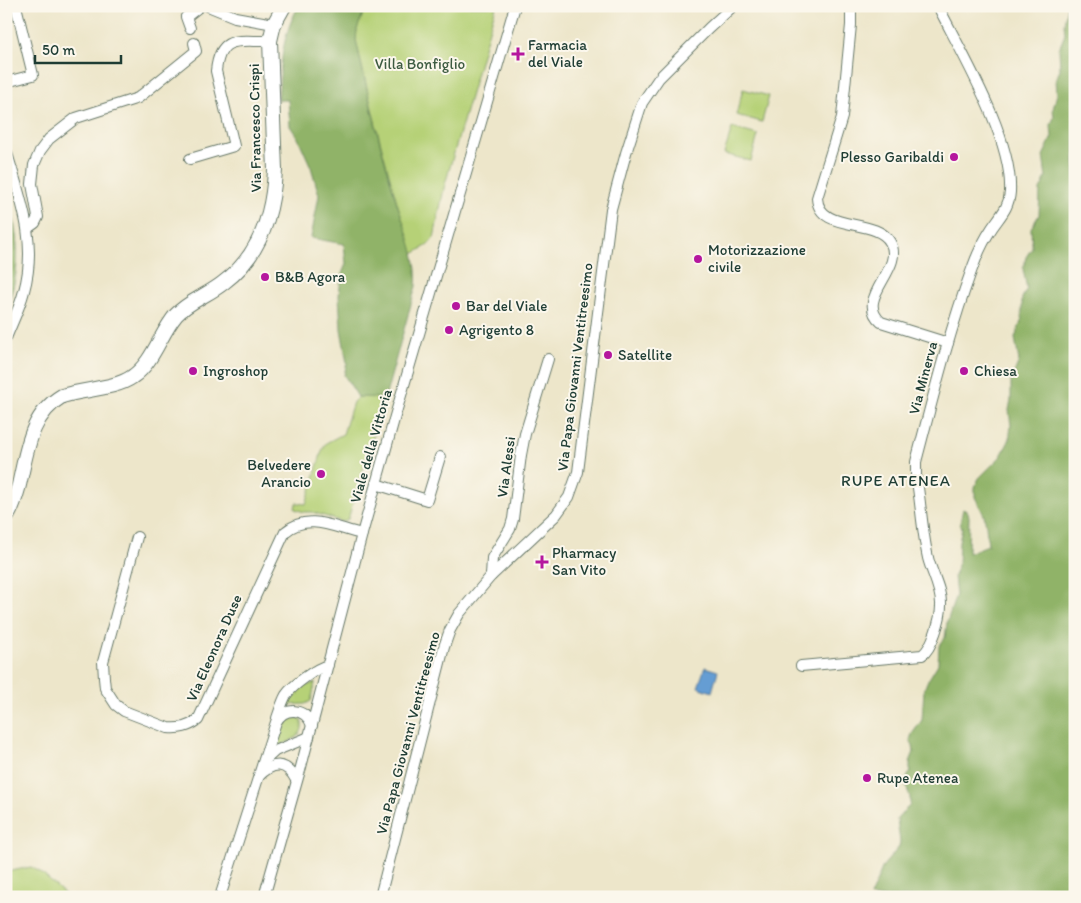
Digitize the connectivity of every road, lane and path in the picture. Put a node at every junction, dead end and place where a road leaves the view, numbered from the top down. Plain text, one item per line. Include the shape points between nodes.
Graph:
1 (16, 6) edge
2 (200, 6) edge
3 (208, 6) edge
4 (515, 6) edge
5 (733, 6) edge
6 (851, 6) edge
7 (938, 6) edge
8 (284, 7) edge
9 (274, 24) junction
10 (190, 28) dead end
11 (270, 41) junction
12 (194, 44) dead end
13 (6, 82) edge
14 (6, 150) edge
15 (190, 159) dead end
16 (28, 228) junction
17 (6, 338) edge
18 (948, 343) junction
19 (548, 359) dead end
20 (440, 457) dead end
21 (376, 484) junction
22 (6, 518) edge
23 (362, 534) junction
24 (137, 537) dead end
25 (491, 576) junction
26 (328, 665) junction
27 (801, 666) dead end
28 (276, 722) junction
29 (312, 725) junction
30 (309, 737) junction
31 (263, 763) junction
32 (258, 777) junction
33 (296, 780) junction
34 (220, 897) edge
35 (264, 897) edge
36 (380, 897) edge

1 - 13 street via 33,75
2 - 10 street via 186,17
3 - 9 street via 235,17
4 - 21 street, Viale della Vittoria
5 - 25 street, Via Papa Giovanni Ventitreesimo via 659,78 642,104 611,209 574,485 560,511
6 - 18 street via 842,117 817,198 818,207 828,217 879,232 891,243 893,260 873,304 878,319
7 - 18 street, Via Minerva via 991,112 1010,179 1008,204 987,236 972,268
8 - 9 main road, Via Francesco Crispi
9 - 11 main road, Via Francesco Crispi
11 - 15 street via 232,42 222,49 216,71 234,146
11 - 22 main road, Via Francesco Crispi via 275,184 262,236 231,277 184,307 133,377 62,396 40,416 30,438 15,500
12 - 16 street via 196,51 138,98 76,118 44,145 32,174 38,217
14 - 16 street
16 - 17 street via 30,245 24,292
18 - 27 street, Via Minerva via 916,462 928,556 941,599 931,644 922,655
19 - 25 street, Via Alessi via 525,434 513,519 492,558
20 - 21 street via 427,500
21 - 23 street, Viale della Vittoria
23 - 24 street, Via Eleonora Duse via 313,521 296,524 284,532 198,720 176,729 124,711 105,688 103,662
23 - 26 street, Viale della Vittoria
25 - 36 street, Via Papa Giovanni Ventitreesimo via 459,614 444,647
26 - 28 street via 290,691
26 - 29 street, Viale della Vittoria
28 - 29 street via 286,712 296,710 308,717
28 - 31 street
29 - 30 street, Viale della Vittoria
30 - 31 street via 275,751
30 - 33 street, Viale della Vittoria
31 - 32 street
32 - 33 street via 279,765 292,771
32 - 34 street
33 - 35 street, Viale della Vittoria

